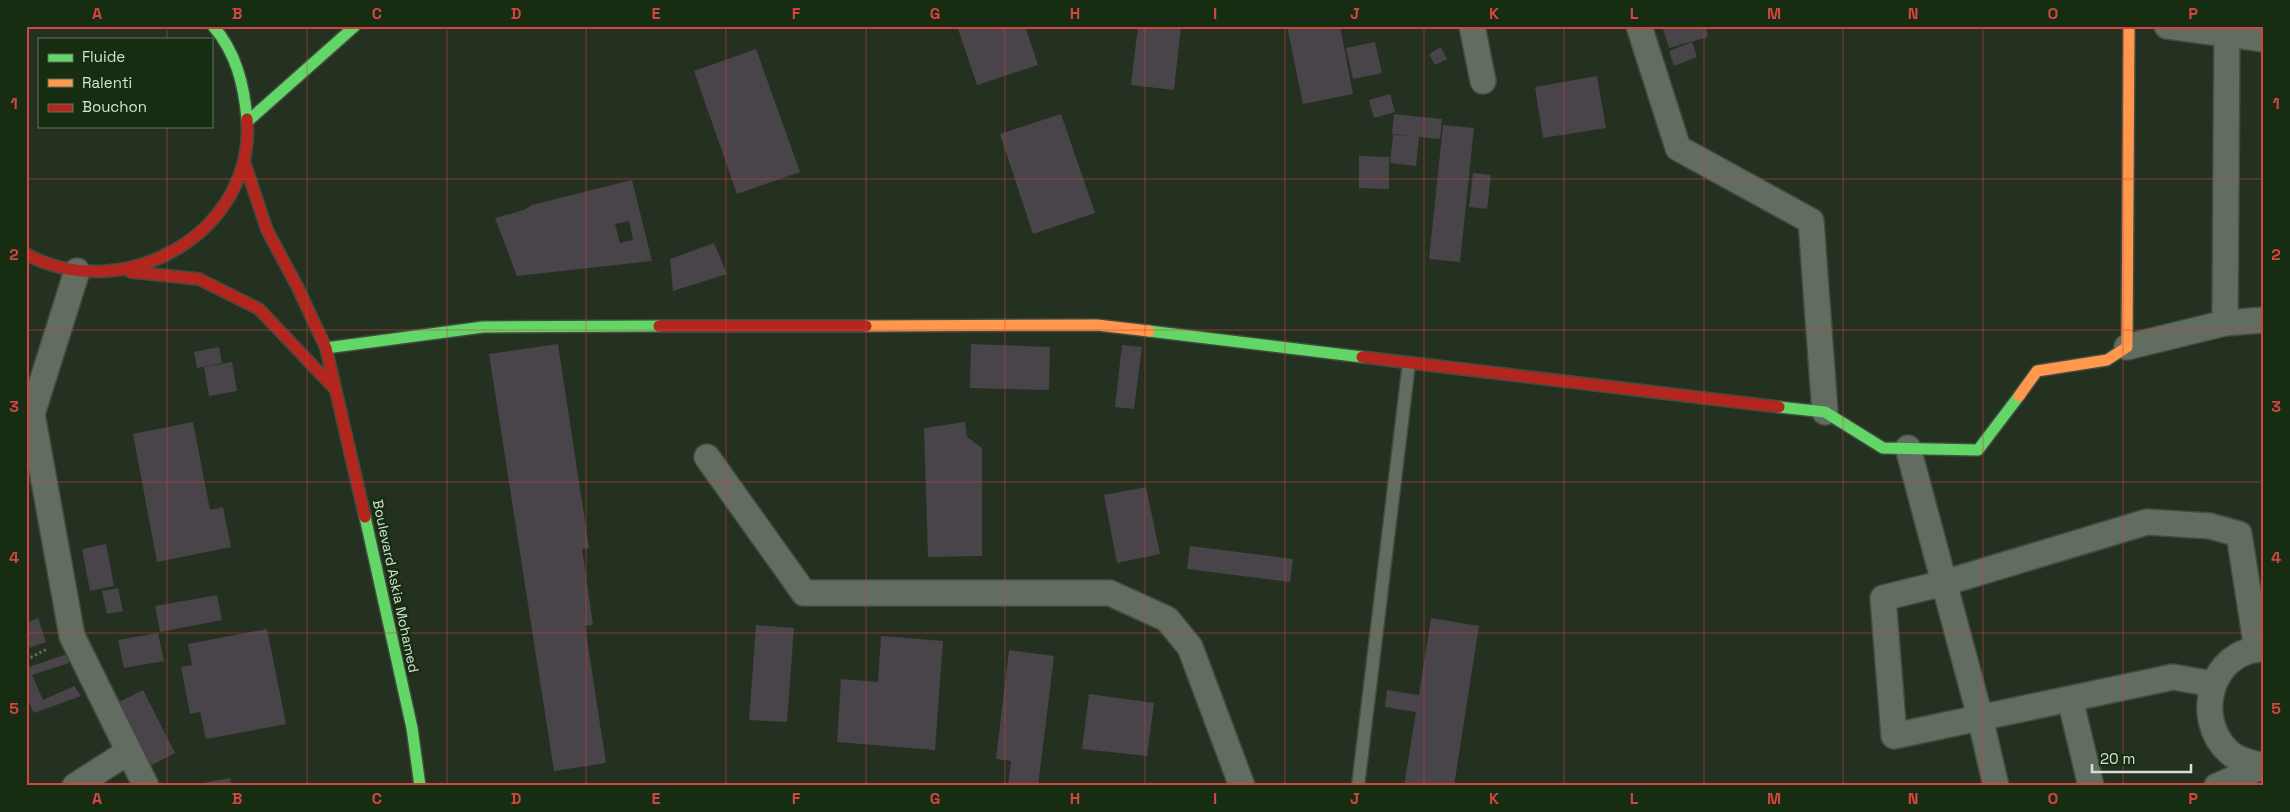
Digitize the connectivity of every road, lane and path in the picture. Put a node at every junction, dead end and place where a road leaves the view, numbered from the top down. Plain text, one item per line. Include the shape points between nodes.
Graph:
1 (213, 26) edge
2 (355, 26) edge
3 (1472, 26) edge
4 (1639, 26) edge
5 (2129, 26) edge
6 (2167, 26) edge
7 (2227, 30) edge
8 (2264, 39) edge
9 (1483, 81) dead end
10 (248, 122) junction
11 (244, 161) junction
12 (26, 254) edge
13 (77, 271) junction
14 (122, 271) junction
15 (2264, 320) edge
16 (2225, 323) junction
17 (2127, 347) junction
18 (326, 348) junction
19 (1409, 363) junction
20 (338, 393) junction
21 (1825, 412) junction
22 (29, 415) edge
23 (1908, 448) junction
24 (706, 457) dead end
25 (1944, 583) junction
26 (2261, 649) edge
27 (2213, 684) junction
28 (2070, 699) junction
29 (1980, 718) junction
30 (128, 752) junction
31 (2264, 766) edge
32 (75, 786) edge
33 (146, 786) edge
34 (420, 786) edge
35 (1242, 786) edge
36 (1358, 786) edge
37 (1996, 786) edge
38 (2091, 786) edge
39 (2217, 786) edge

1 - 10 street via 241,75
2 - 10 street
3 - 9 street
4 - 21 street via 1678,148 1811,221
5 - 17 street
6 - 7 street
7 - 8 street
7 - 16 street
10 - 11 street
11 - 14 street via 226,200 200,233 165,257
11 - 18 street, Boulevard Askia Mohamed via 267,230 298,286
12 - 13 street via 36,260
13 - 14 street
13 - 22 street
14 - 20 street via 200,280 259,309
15 - 16 street
16 - 17 street
17 - 23 street via 2107,360 2037,371 1978,450
18 - 19 street via 483,327 1097,325
18 - 20 street, Boulevard Askia Mohamed
19 - 21 street
19 - 36 lane
20 - 34 street, Boulevard Askia Mohamed via 412,728
21 - 23 street via 1882,448
22 - 30 street via 72,636
23 - 25 street
24 - 35 street via 804,593 1110,593 1167,619 1190,647
25 - 26 street via 2147,522 2210,526 2239,534
25 - 29 street
25 - 29 street via 1883,598 1894,736
26 - 27 street via 2239,656 2223,668
27 - 28 street via 2173,677
27 - 31 street via 2209,711 2217,738 2229,752 2245,762
28 - 29 street
28 - 38 street
29 - 37 street
30 - 32 street
30 - 33 street
31 - 39 street

